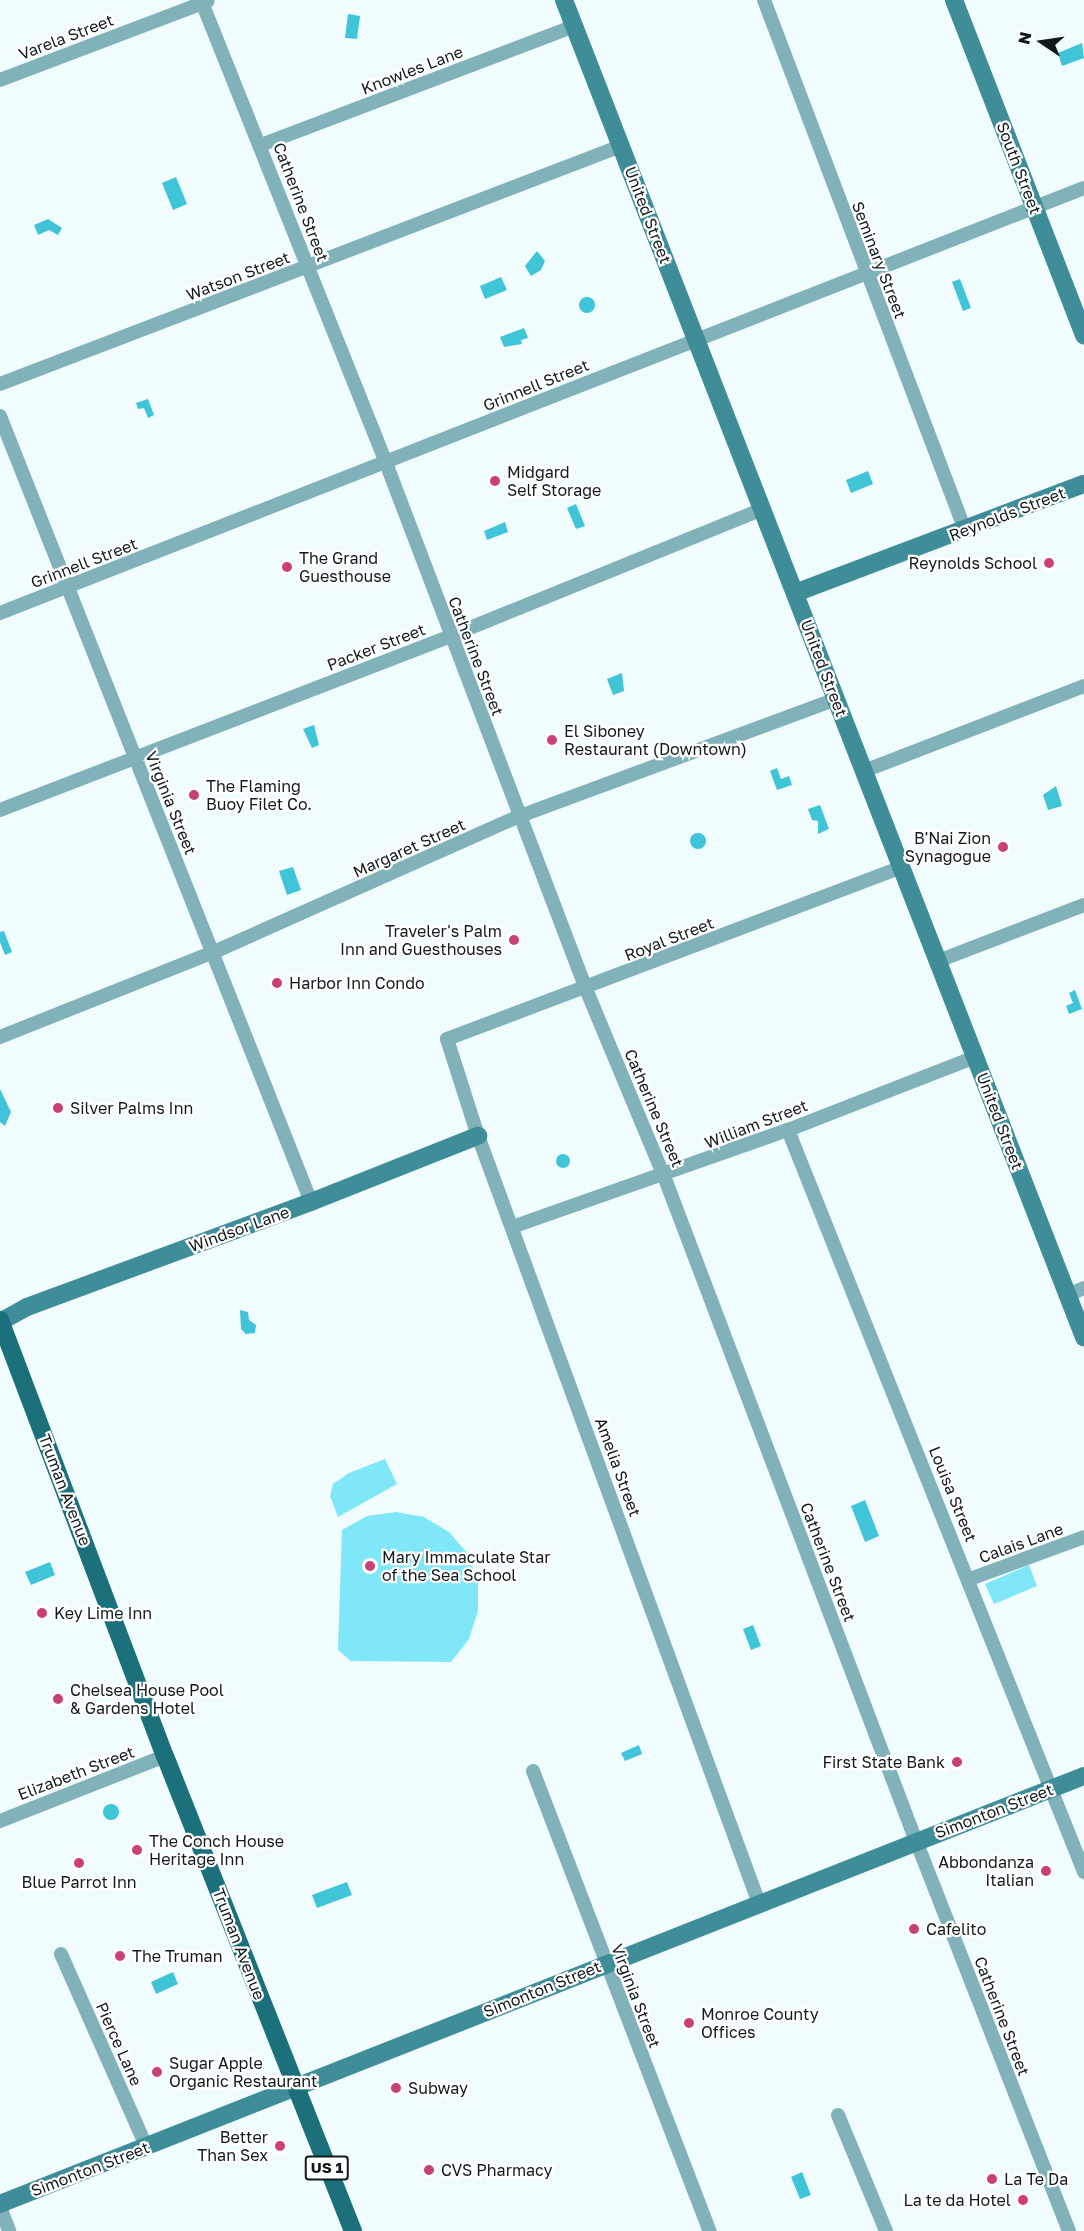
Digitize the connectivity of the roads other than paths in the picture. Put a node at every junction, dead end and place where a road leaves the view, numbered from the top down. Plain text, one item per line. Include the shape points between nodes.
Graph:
1 (564, 0) edge
2 (764, 0) edge
3 (954, 0) edge
4 (204, 1) edge
5 (575, 27) junction
6 (0, 80) edge
7 (261, 145) junction
8 (621, 146) junction
9 (1084, 188) edge
10 (1035, 207) junction
11 (309, 267) junction
12 (866, 273) junction
13 (1084, 336) edge
14 (696, 338) junction
15 (0, 384) edge
16 (0, 416) edge
17 (386, 463) junction
18 (1084, 484) edge
19 (762, 508) junction
20 (965, 531) junction
21 (67, 587) junction
22 (795, 593) junction
23 (0, 613) edge
24 (450, 636) junction
25 (1084, 686) edge
26 (836, 699) junction
27 (134, 756) junction
28 (864, 771) junction
29 (0, 810) edge
30 (520, 816) junction
31 (902, 867) junction
32 (1084, 905) edge
33 (214, 952) junction
34 (938, 961) junction
35 (586, 988) junction
36 (0, 1036) edge
37 (447, 1040) joint
38 (975, 1057) junction
39 (788, 1130) junction
40 (478, 1136) junction
41 (664, 1176) junction
42 (311, 1203) junction
43 (512, 1227) junction
44 (1076, 1292) edge
45 (0, 1321) edge
46 (1084, 1337) edge
47 (1084, 1537) edge
48 (970, 1579) junction
49 (165, 1756) junction
50 (533, 1772) dead end
51 (1084, 1776) edge
52 (1052, 1788) junction
53 (0, 1821) edge
54 (917, 1841) junction
55 (1084, 1872) edge
56 (760, 1906) junction
57 (61, 1954) dead end
58 (606, 1963) junction
59 (295, 2088) junction
60 (838, 2115) dead end
61 (147, 2148) junction
62 (0, 2206) edge
63 (9, 2231) edge
64 (352, 2231) edge
65 (710, 2231) edge
66 (886, 2231) edge
67 (1069, 2231) edge

1 - 5 street, United Street
2 - 12 street, Seminary Street
3 - 10 street, South Street
4 - 6 street, Varela Street
4 - 7 street, Catherine Street
5 - 7 street, Knowles Lane
5 - 8 street, United Street
7 - 11 street, Catherine Street
8 - 11 street, Watson Street
8 - 14 street, United Street
9 - 10 street, Grinnell Street
10 - 12 street, Grinnell Street
10 - 13 street, South Street
11 - 15 street, Watson Street
11 - 17 street, Catherine Street
12 - 14 street, Grinnell Street
12 - 20 street, Seminary Street
14 - 17 street, Grinnell Street
14 - 19 street, United Street
16 - 21 street, Virginia Street
17 - 21 street, Grinnell Street
17 - 24 street, Catherine Street
18 - 20 street, Reynolds Street
19 - 22 street, United Street
19 - 24 street, Packer Street
20 - 22 street, Reynolds Street
21 - 23 street, Grinnell Street
21 - 27 street, Virginia Street
22 - 26 street, United Street
24 - 27 street, Packer Street
24 - 30 street, Catherine Street
25 - 28 street
26 - 28 street, United Street
26 - 30 street, Margaret Street
27 - 29 street, Packer Street
27 - 33 street, Virginia Street
28 - 31 street, United Street
30 - 33 street, Margaret Street
30 - 35 street, Catherine Street
31 - 34 street, United Street
31 - 35 street, Royal Street
32 - 34 street
33 - 36 street, Margaret Street
33 - 42 street, Virginia Street
34 - 38 street, United Street
35 - 37 street, Royal Street
35 - 41 street, Catherine Street
37 - 40 street, Amelia Street
38 - 39 street, William Street
38 - 44 street, United Street
39 - 41 street, William Street
39 - 48 street, Louisa Street
40 - 42 street, Windsor Lane
40 - 43 street, Amelia Street
41 - 43 street, William Street
41 - 54 street, Catherine Street
42 - 45 street, Windsor Lane via 27,1307
43 - 56 street, Amelia Street
44 - 46 street, United Street
45 - 49 main road, Truman Avenue / US 1
47 - 48 street, Calais Lane
48 - 52 street, Louisa Street
49 - 53 street, Elizabeth Street
49 - 59 main road, Truman Avenue / US 1
50 - 58 street, Virginia Street
51 - 52 street, Simonton Street
52 - 54 street, Simonton Street
52 - 55 street, Louisa Street
54 - 56 street, Simonton Street
54 - 67 street, Catherine Street
56 - 58 street, Simonton Street
57 - 61 street, Pierce Lane
58 - 59 street, Simonton Street
58 - 65 street, Virginia Street
59 - 61 street, Simonton Street
59 - 64 main road, Truman Avenue / US 1
60 - 66 street
61 - 62 street, Simonton Street
62 - 63 street

